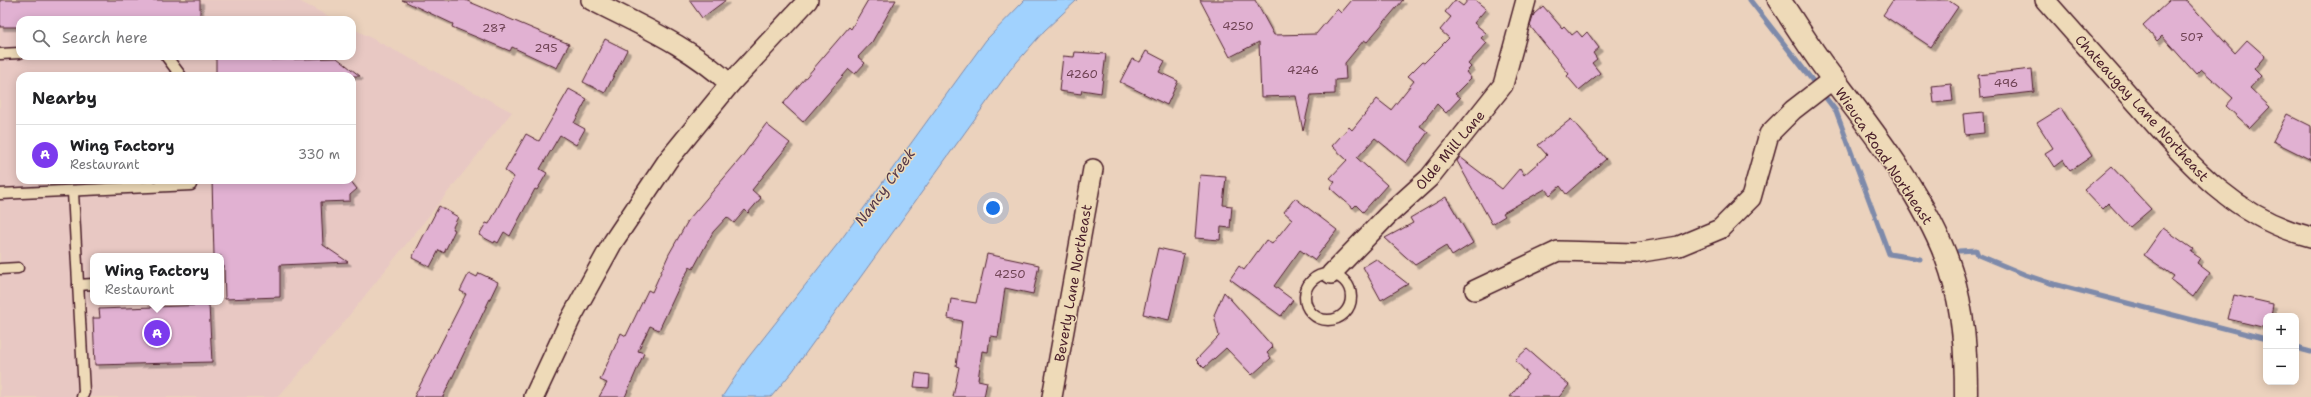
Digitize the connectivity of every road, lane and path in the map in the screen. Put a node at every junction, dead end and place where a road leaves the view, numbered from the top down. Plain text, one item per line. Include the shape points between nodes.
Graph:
1 (591, 0) edge
2 (808, 0) edge
3 (1526, 0) edge
4 (1779, 0) edge
5 (2045, 0) edge
6 (16, 53) edge
7 (0, 54) edge
8 (169, 60) edge
9 (178, 72) edge
10 (1831, 81) junction
11 (730, 84) junction
12 (1093, 169) dead end
13 (191, 184) edge
14 (73, 192) junction
15 (0, 194) edge
16 (2311, 237) edge
17 (18, 268) dead end
18 (0, 269) edge
19 (1331, 274) junction
20 (90, 284) edge
21 (78, 285) junction
22 (1475, 290) dead end
23 (82, 397) edge
24 (534, 397) edge
25 (1052, 397) edge
26 (1966, 397) edge

1 - 11 street via 686,49
2 - 11 street
3 - 19 street, Olde Mill Lane via 1503,85 1429,178 1387,216
4 - 10 street, Wieuca Road Northeast
5 - 16 street, Chateaugay Lane Northeast via 2196,171 2225,196 2258,216
6 - 7 lane
8 - 9 lane
10 - 22 street via 1793,110 1769,134 1751,198 1720,229 1679,246 1636,253 1558,251
10 - 26 street, Wieuca Road Northeast via 1866,123 1916,198 1936,234 1951,271 1962,317
11 - 24 street via 668,160 613,242 570,320
12 - 25 street, Beverly Lane Northeast
13 - 14 lane
14 - 15 lane
14 - 21 lane
17 - 18 lane
19 - 19 lane via 1318,276 1308,285 1305,298 1309,310 1319,319 1328,321 1338,318 1351,304 1348,284
20 - 21 lane
21 - 23 lane via 84,392

